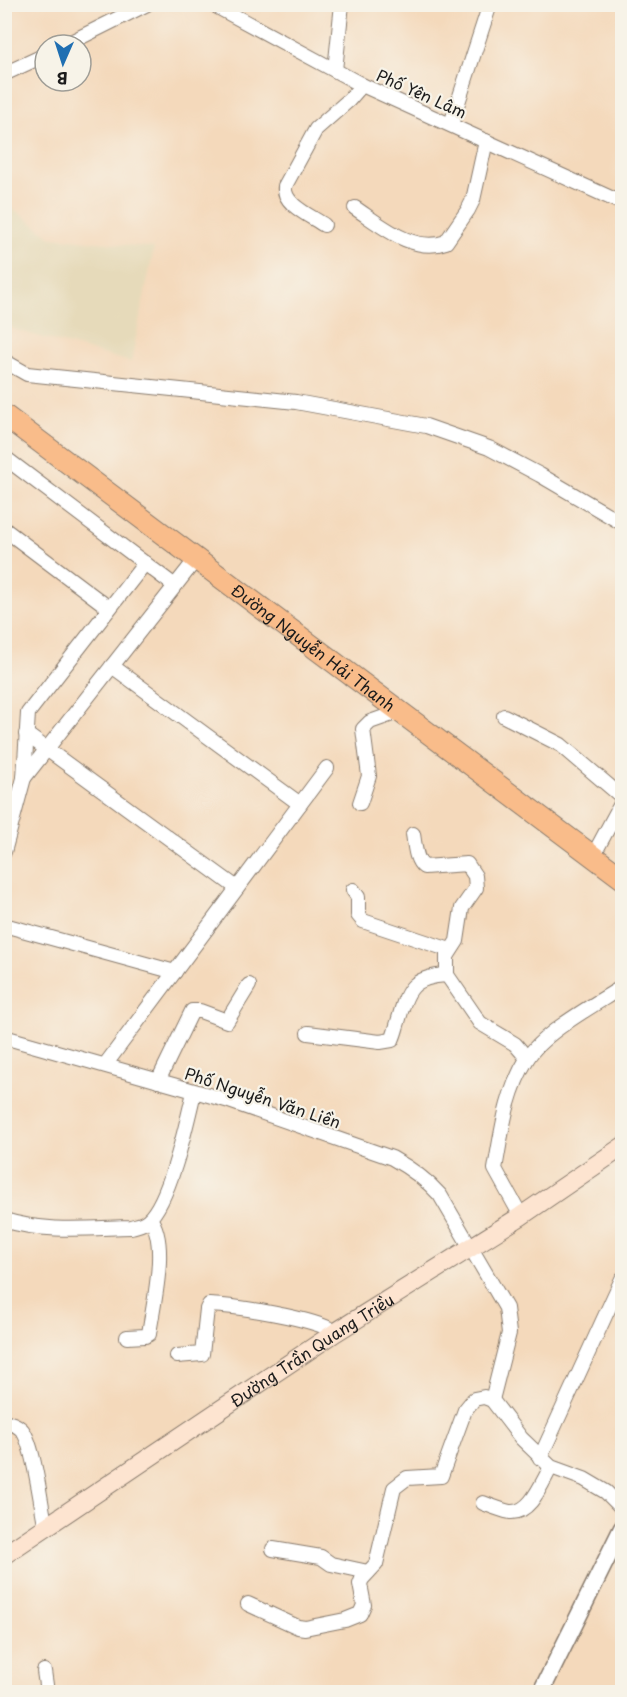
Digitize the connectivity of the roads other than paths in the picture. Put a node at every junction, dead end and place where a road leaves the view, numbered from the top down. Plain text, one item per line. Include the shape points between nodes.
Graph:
1 (147, 4) edge
2 (212, 4) edge
3 (342, 4) edge
4 (490, 4) edge
5 (89, 33) edge
6 (33, 61) edge
7 (336, 70) junction
8 (4, 74) edge
9 (362, 85) junction
10 (452, 124) junction
11 (486, 141) junction
12 (622, 203) edge
13 (356, 208) dead end
14 (324, 225) dead end
15 (4, 362) edge
16 (4, 415) edge
17 (4, 457) edge
18 (622, 523) edge
19 (4, 530) edge
20 (197, 558) junction
21 (145, 563) junction
22 (175, 586) junction
23 (109, 608) junction
24 (112, 666) junction
25 (401, 711) junction
26 (504, 716) dead end
27 (27, 734) junction
28 (47, 749) junction
29 (327, 768) dead end
30 (24, 778) junction
31 (622, 800) edge
32 (360, 803) dead end
33 (300, 804) junction
34 (413, 834) dead end
35 (4, 852) edge
36 (593, 856) junction
37 (622, 878) edge
38 (237, 888) junction
39 (353, 890) dead end
40 (4, 925) edge
41 (448, 955) junction
42 (175, 972) junction
43 (447, 975) junction
44 (249, 985) dead end
45 (622, 987) edge
46 (308, 1033) dead end
47 (4, 1037) edge
48 (527, 1058) junction
49 (105, 1065) junction
50 (158, 1081) junction
51 (194, 1092) junction
52 (622, 1147) edge
53 (521, 1216) junction
54 (150, 1219) junction
55 (4, 1220) edge
56 (471, 1248) junction
57 (622, 1279) edge
58 (619, 1294) edge
59 (336, 1332) junction
60 (127, 1337) dead end
61 (177, 1356) dead end
62 (492, 1400) junction
63 (4, 1422) edge
64 (545, 1463) junction
65 (483, 1503) dead end
66 (622, 1508) edge
67 (46, 1528) junction
68 (622, 1528) edge
69 (273, 1549) dead end
70 (4, 1555) edge
71 (368, 1572) junction
72 (248, 1604) dead end
73 (44, 1671) dead end
74 (47, 1692) edge
75 (541, 1692) edge

1 - 5 street
2 - 7 street, Phố Yên Lâm
3 - 7 street
4 - 10 street
6 - 8 street
7 - 9 street, Phố Yên Lâm
9 - 10 street, Phố Yên Lâm
9 - 14 street via 316,129 285,186 287,199
10 - 11 street, Phố Yên Lâm
11 - 12 street, Phố Yên Lâm
11 - 13 street via 472,200 446,242 405,240
15 - 18 street via 27,374 296,402 426,426 489,448
16 - 20 highway, Đường Nguyễn Hải Thanh
17 - 21 street
19 - 23 street
20 - 22 street
20 - 25 highway, Đường Nguyễn Hải Thanh
21 - 22 street
21 - 23 street
22 - 24 street
23 - 27 street via 28,713
24 - 28 street
24 - 33 street
25 - 32 street via 370,722 363,729 369,776
25 - 36 highway, Đường Nguyễn Hải Thanh
26 - 31 street via 561,745
27 - 28 street
27 - 30 street
28 - 30 street
28 - 38 street
29 - 33 street
30 - 35 street
31 - 36 street
33 - 38 street
34 - 41 street via 421,866 467,864 475,876 476,888 462,908 457,941
36 - 37 highway, Đường Nguyễn Hải Thanh
38 - 42 street
39 - 41 street via 363,921 447,949
40 - 42 street
41 - 43 street
42 - 49 street
43 - 46 street via 430,976 409,989 392,1040
43 - 48 street via 480,1023 514,1044
44 - 50 street via 227,1021 192,1011
45 - 48 street via 546,1038
47 - 49 street, Phố Nguyễn Văn Liền
48 - 53 street via 507,1102 495,1169
49 - 50 street, Phố Nguyễn Văn Liền
50 - 51 street, Phố Nguyễn Văn Liền
51 - 54 street via 168,1183
51 - 56 street, Phố Nguyễn Văn Liền via 392,1158 440,1195
52 - 53 main road, Đường Trần Quang Triều
53 - 56 main road, Đường Trần Quang Triều
54 - 55 street via 131,1227 86,1228 44,1228
54 - 60 street via 159,1245 148,1334
56 - 59 main road, Đường Trần Quang Triều
56 - 62 street, Phố Nguyễn Văn Liền via 506,1308 509,1322
57 - 58 street
58 - 64 street
59 - 61 street via 268,1313 209,1305 202,1354
59 - 67 main road, Đường Trần Quang Triều
62 - 64 street
62 - 71 street via 474,1399 465,1410 441,1476 406,1478 394,1488 376,1564
63 - 67 street via 22,1429 29,1444
64 - 65 street via 528,1506 509,1512
64 - 66 street via 584,1479 606,1492
67 - 70 main road, Đường Trần Quang Triều
68 - 75 street
69 - 71 street via 321,1557 331,1564
71 - 72 street via 360,1584 363,1610 345,1620 305,1629
73 - 74 street

